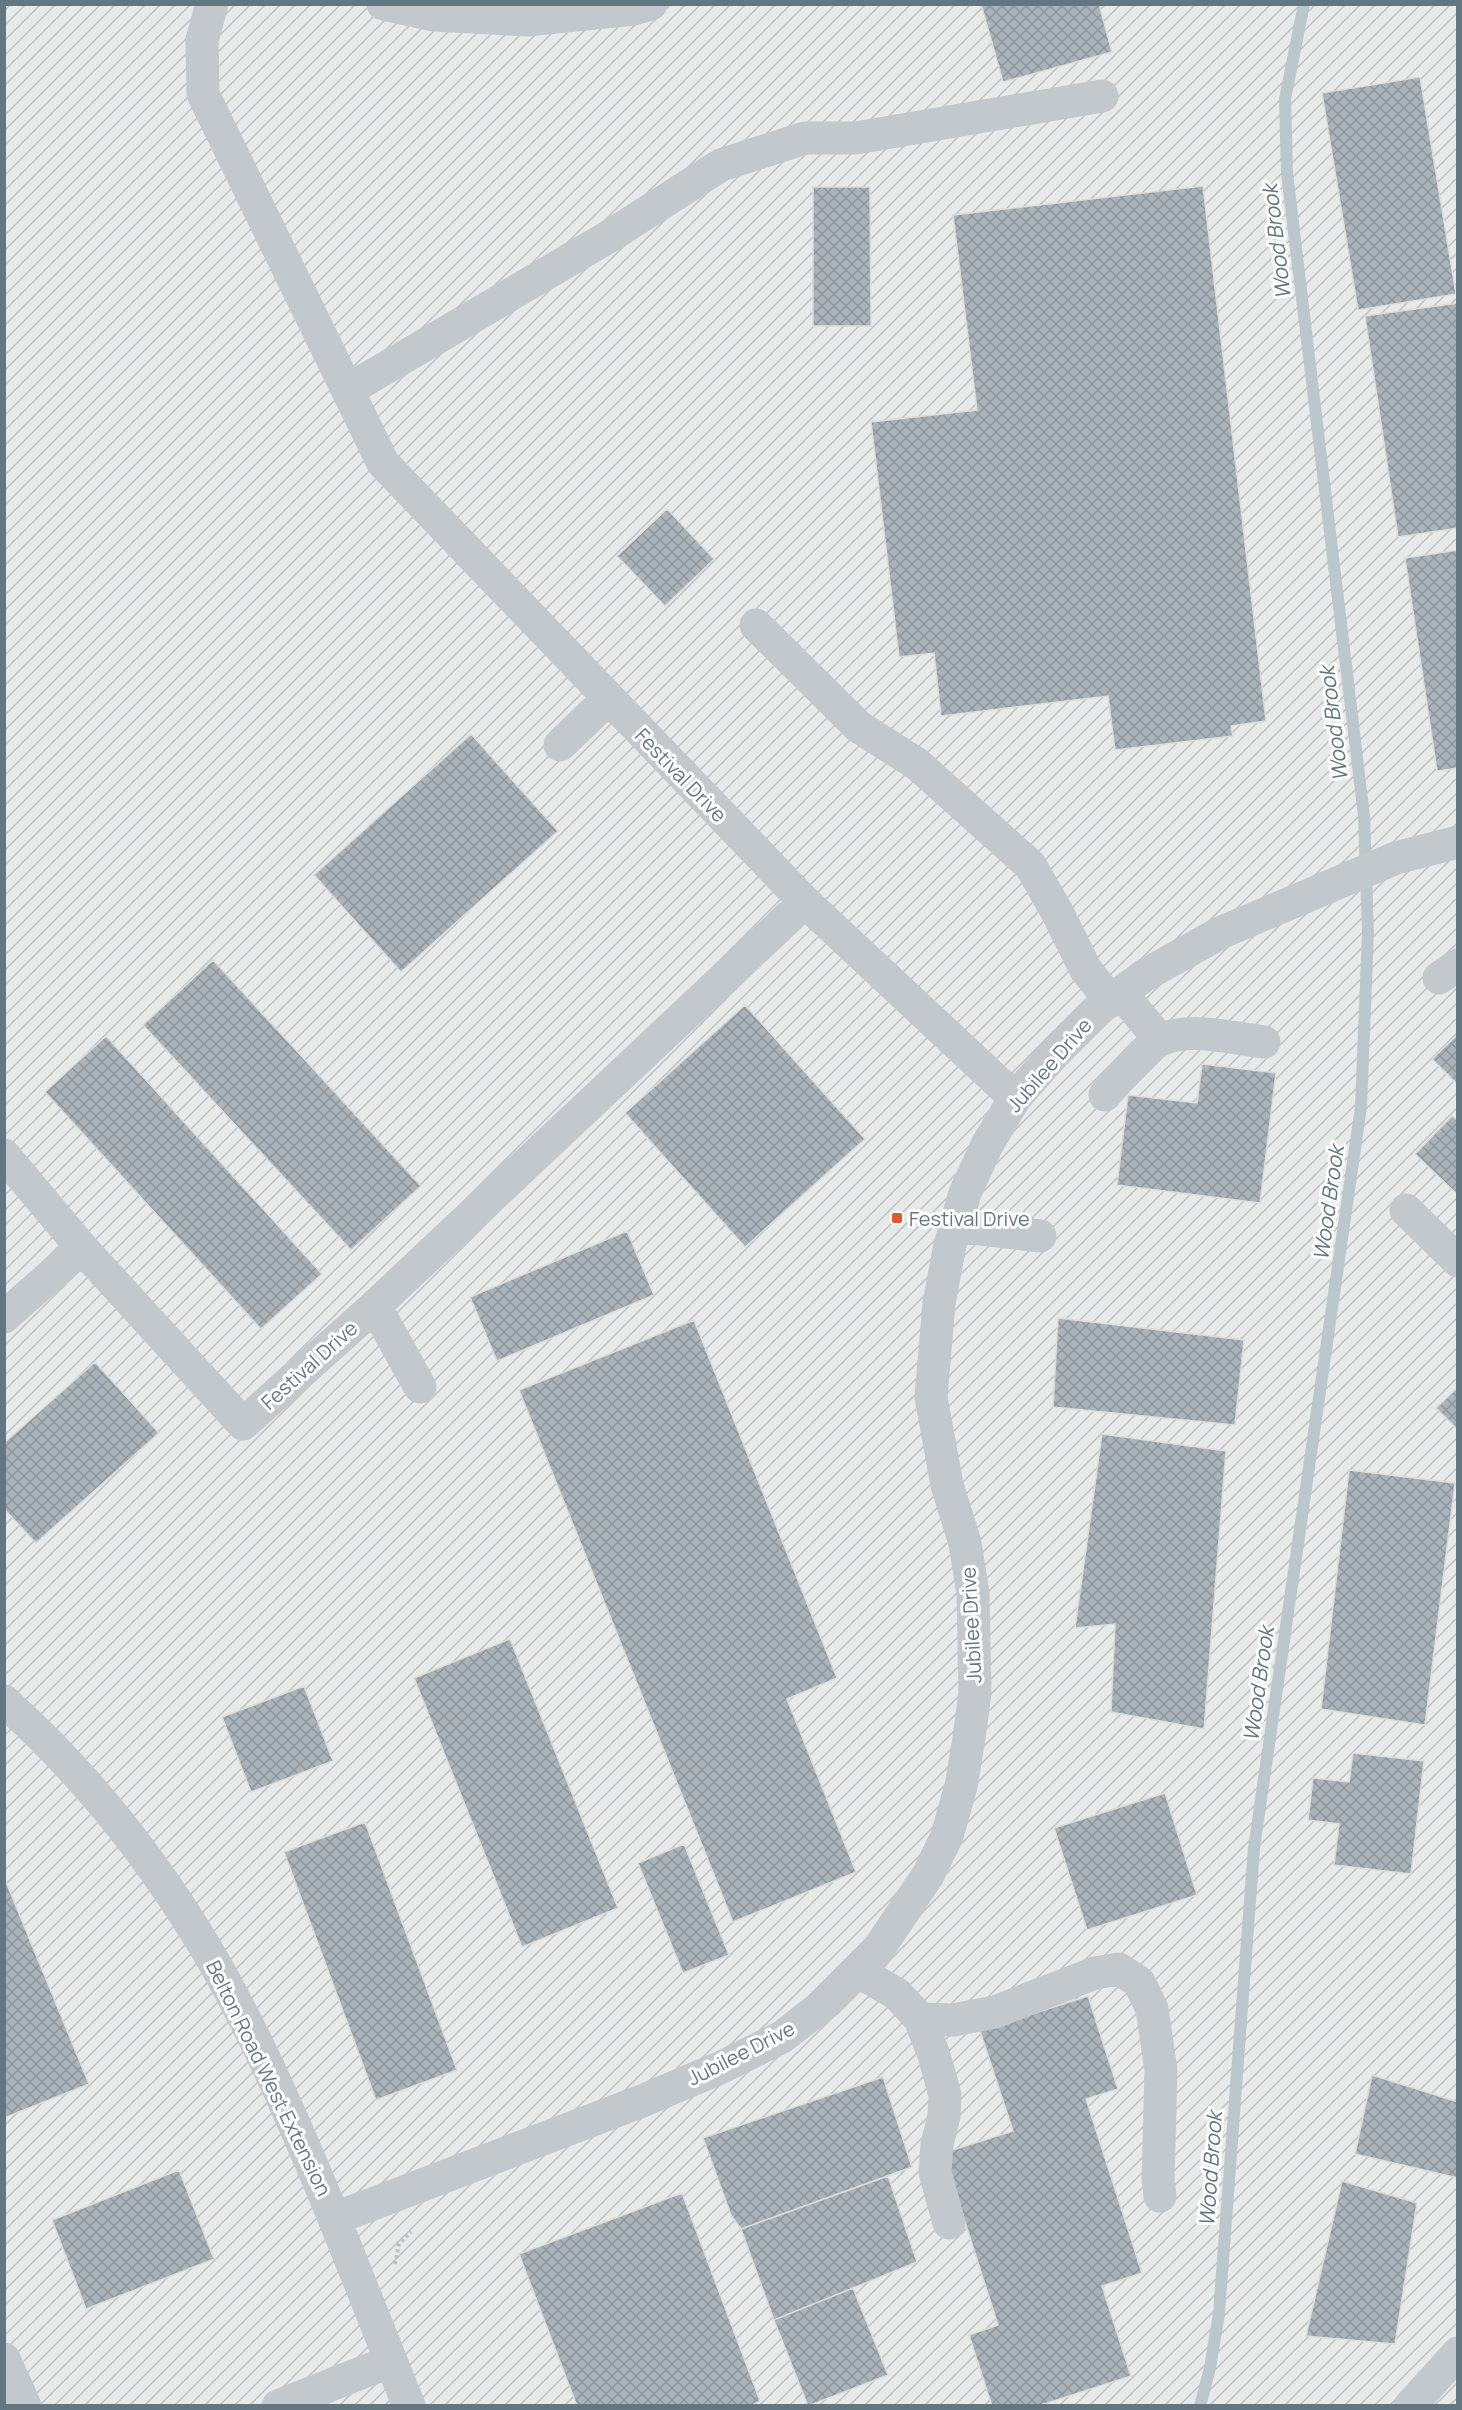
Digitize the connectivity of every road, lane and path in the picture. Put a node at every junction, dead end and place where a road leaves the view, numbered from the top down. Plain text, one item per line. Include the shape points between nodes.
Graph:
1 (212, 4) edge
2 (383, 4) edge
3 (651, 4) edge
4 (1102, 96) dead end
5 (348, 390) junction
6 (756, 625) dead end
7 (608, 699) junction
8 (560, 745) dead end
9 (1458, 842) edge
10 (805, 902) junction
11 (1116, 996) junction
12 (1160, 1040) junction
13 (1264, 1042) dead end
14 (1105, 1095) dead end
15 (1015, 1098) junction
16 (4, 1155) edge
17 (1406, 1210) dead end
18 (956, 1226) junction
19 (1040, 1236) dead end
20 (82, 1248) junction
21 (1458, 1261) edge
22 (375, 1306) junction
23 (4, 1317) edge
24 (420, 1387) dead end
25 (4, 1701) edge
26 (859, 1972) junction
27 (920, 2019) junction
28 (406, 2192) junction
29 (1160, 2196) dead end
30 (336, 2218) junction
31 (949, 2223) dead end
32 (395, 2269) dead end
33 (1458, 2353) edge
34 (4, 2359) edge
35 (391, 2361) junction
36 (25, 2406) edge
37 (278, 2406) edge
38 (409, 2406) edge
39 (1410, 2406) edge

1 - 5 street, Festival Drive via 202,40 203,94
2 - 3 street via 433,15 527,20
4 - 5 street via 856,138 805,138 721,165 610,236
5 - 7 street, Festival Drive via 383,463
6 - 11 street via 859,727 917,764 1030,865 1086,970
7 - 8 street
7 - 10 street, Festival Drive
9 - 11 street, Jubilee Drive via 1396,858 1220,933
10 - 15 street, Festival Drive
10 - 22 street, Festival Drive
11 - 12 street
11 - 15 street, Jubilee Drive via 1059,1048
12 - 13 street via 1196,1033
12 - 14 street
15 - 18 street, Jubilee Drive via 987,1145 965,1193
16 - 20 street
17 - 21 street
18 - 19 street
18 - 26 street, Jubilee Drive via 939,1303 931,1397 973,1594 975,1693 971,1726 961,1786 947,1836 928,1875
20 - 22 street, Festival Drive via 243,1424
20 - 23 street
22 - 24 street, Festival Drive
25 - 30 street, Belton Road West Extension via 103,1803 156,1872 203,1943 283,2099
26 - 27 street via 897,1994
26 - 28 street, Jubilee Drive via 782,2037 722,2067
27 - 29 street via 953,2020 995,2012 1095,1973 1119,1969 1139,1982 1152,2009 1161,2070
27 - 31 street via 945,2096 935,2172
28 - 30 street, Jubilee Drive
28 - 32 path via 421,2226 399,2244
30 - 35 street, Belton Road West Extension
33 - 39 street
34 - 36 street
35 - 37 street
35 - 38 street, Belton Road West Extension

